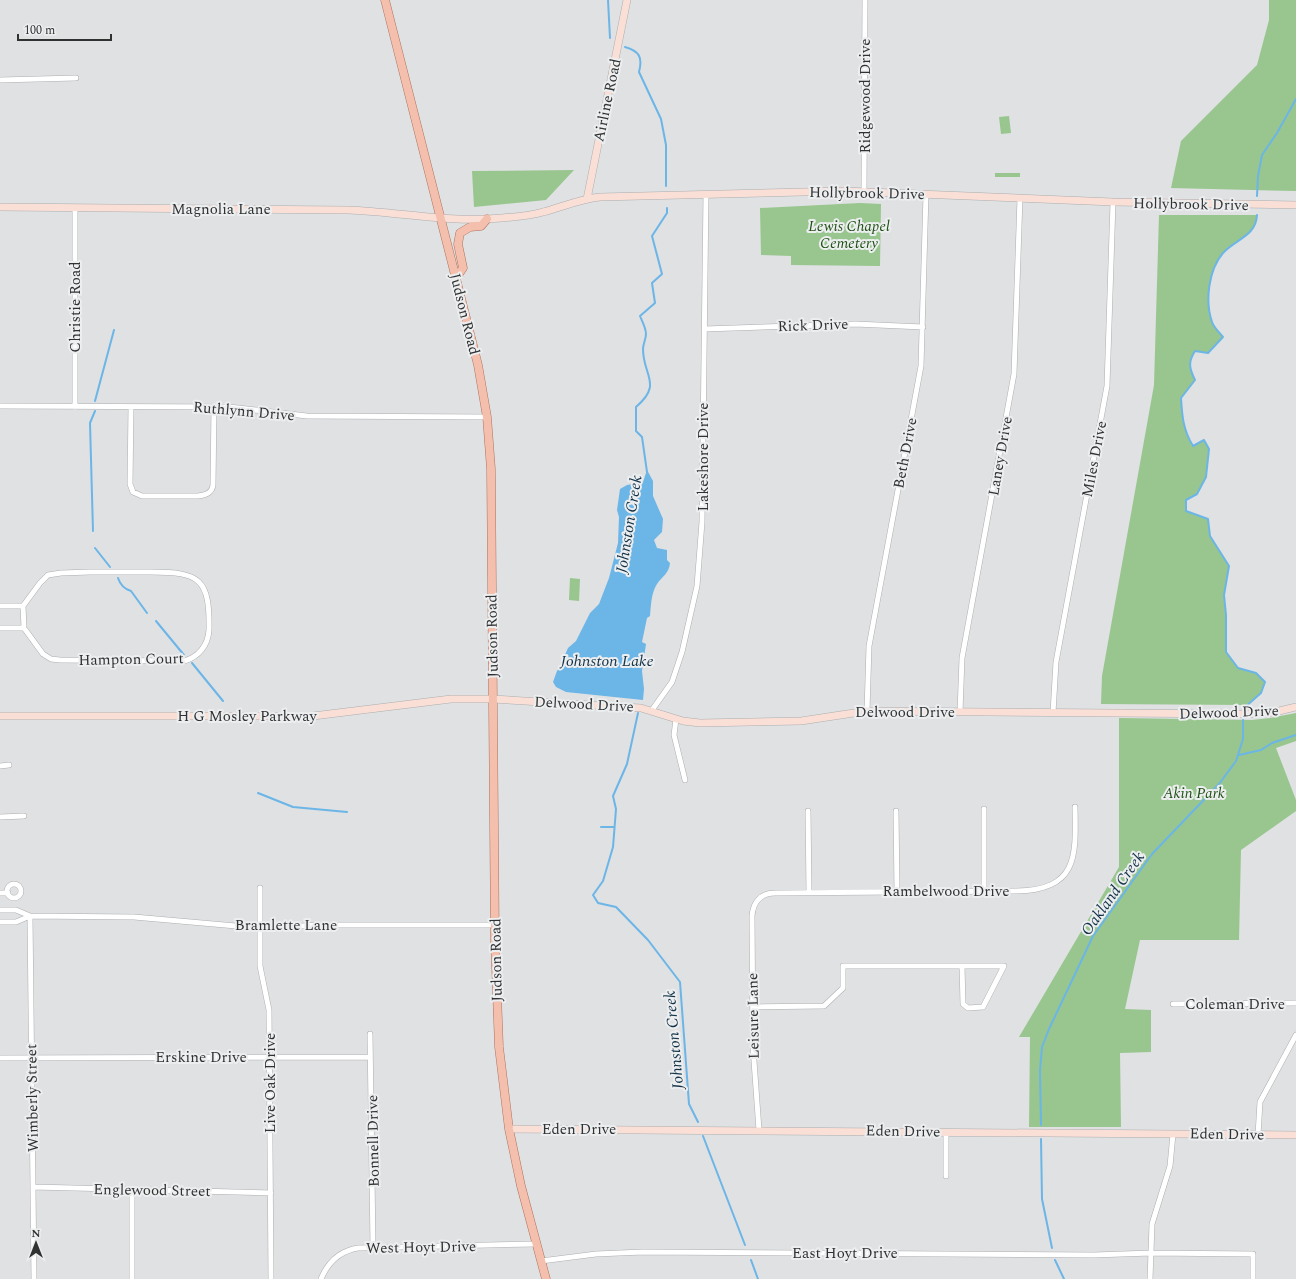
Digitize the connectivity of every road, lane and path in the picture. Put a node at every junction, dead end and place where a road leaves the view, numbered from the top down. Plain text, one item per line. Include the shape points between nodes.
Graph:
1 (384, 0) edge
2 (627, 0) edge
3 (865, 0) edge
4 (76, 78) dead end
5 (0, 80) edge
6 (864, 191) junction
7 (706, 194) junction
8 (926, 194) junction
9 (1020, 198) junction
10 (587, 199) junction
11 (1113, 202) junction
12 (1296, 205) edge
13 (0, 207) edge
14 (75, 208) junction
15 (441, 218) junction
16 (487, 219) junction
17 (456, 278) junction
18 (923, 327) junction
19 (704, 329) junction
20 (0, 406) edge
21 (130, 406) junction
22 (75, 407) junction
23 (214, 407) junction
24 (487, 417) junction
25 (0, 606) edge
26 (24, 606) junction
27 (0, 628) edge
28 (24, 628) junction
29 (493, 699) junction
30 (1296, 707) edge
31 (652, 710) junction
32 (867, 711) junction
33 (960, 712) junction
34 (1053, 713) junction
35 (0, 716) edge
36 (676, 719) junction
37 (9, 765) dead end
38 (0, 766) edge
39 (685, 780) dead end
40 (1075, 807) dead end
41 (984, 809) dead end
42 (808, 811) dead end
43 (896, 811) dead end
44 (24, 816) dead end
45 (0, 817) edge
46 (260, 888) dead end
47 (984, 891) junction
48 (8, 892) dead end
49 (809, 892) junction
50 (897, 892) junction
51 (0, 894) edge
52 (757, 902) joint
53 (0, 910) edge
54 (30, 916) junction
55 (0, 922) edge
56 (495, 925) junction
57 (260, 928) junction
58 (962, 966) junction
59 (1296, 1003) edge
60 (1173, 1004) dead end
61 (753, 1007) junction
62 (370, 1034) dead end
63 (1296, 1035) edge
64 (269, 1057) junction
65 (370, 1057) junction
66 (0, 1058) edge
67 (31, 1058) junction
68 (509, 1129) junction
69 (759, 1130) junction
70 (946, 1132) junction
71 (1173, 1134) junction
72 (1258, 1135) junction
73 (1296, 1135) edge
74 (946, 1176) dead end
75 (33, 1188) junction
76 (132, 1189) junction
77 (271, 1192) junction
78 (536, 1244) junction
79 (374, 1248) junction
80 (1151, 1253) junction
81 (541, 1262) junction
82 (34, 1279) edge
83 (132, 1279) edge
84 (271, 1279) edge
85 (321, 1279) edge
86 (546, 1279) edge
87 (1150, 1279) edge
88 (1253, 1279) edge

1 - 15 main road, Judson Road
2 - 10 street, Airline Road
3 - 6 street, Ridgewood Drive
4 - 5 street
6 - 7 street, Hollybrook Drive
6 - 8 street, Hollybrook Drive
7 - 10 street, Hollybrook Drive
7 - 19 street, Lakeshore Drive
8 - 9 street, Hollybrook Drive
8 - 18 street, Beth Drive
9 - 11 street, Hollybrook Drive
9 - 33 street, Laney Drive via 1014,374 962,658
10 - 16 street, Hollybrook Drive via 537,213
11 - 12 street, Hollybrook Drive
11 - 34 street, Miles Drive via 1107,386 1056,662
13 - 14 street, Magnolia Lane
14 - 15 street, Magnolia Lane via 348,210
14 - 22 street, Christie Road
15 - 16 street, Hollybrook Drive
15 - 17 main road, Judson Road
16 - 17 main road via 481,226 470,227 460,233 458,244 464,268
17 - 24 main road, Judson Road via 478,365
18 - 19 street, Rick Drive via 855,324
18 - 32 street, Beth Drive via 920,374 870,646
19 - 31 street, Lakeshore Drive via 699,575 676,674 670,687
20 - 22 street, Ruthlynn Drive
21 - 22 street, Ruthlynn Drive
21 - 23 street, Ruthlynn Drive
21 - 23 street via 131,487 138,496 204,496 212,490
23 - 24 street, Ruthlynn Drive via 307,416
24 - 29 main road, Judson Road via 491,469
25 - 26 street
26 - 28 street
26 - 28 street, Hampton Court via 42,580 54,574 177,572 190,576 201,585 207,598 209,614 205,645 197,654 184,661 54,660 41,653
27 - 28 street
29 - 31 street, Delwood Drive
29 - 35 street, H G Mosley Parkway via 430,700 354,713 313,716
29 - 56 main road, Judson Road
30 - 34 street, Delwood Drive via 1271,713 1249,714
31 - 36 street, Delwood Drive
32 - 33 street, Delwood Drive
32 - 36 street, Delwood Drive via 794,722 700,723
33 - 34 street, Delwood Drive
36 - 39 street via 674,735
37 - 38 street
40 - 47 street, Rambelwood Drive via 1075,851 1070,866 1062,877 1050,886 1036,890
41 - 47 street
42 - 49 street
43 - 50 street
44 - 45 street
46 - 57 street, Live Oak Drive
47 - 50 street, Rambelwood Drive
48 - 51 street
49 - 50 street, Rambelwood Drive
49 - 52 street, Rambelwood Drive via 769,893
52 - 61 street, Leisure Lane via 752,916
53 - 54 street, Bramlette Lane via 16,910
54 - 55 street, Bramlette Lane via 16,922
54 - 57 street, Bramlette Lane via 140,917
54 - 67 street, Wimberly Street
56 - 57 street, Bramlette Lane via 322,925
56 - 68 main road, Judson Road via 499,1047
57 - 64 street, Live Oak Drive via 260,969 269,1008
58 - 58 street via 963,1004 968,1008 983,1007 1004,966
58 - 61 street via 844,966 843,988 824,1006
59 - 60 street, Coleman Drive
61 - 69 street, Leisure Lane
62 - 65 street, Bonnell Drive
63 - 72 street via 1260,1102
64 - 65 street, Erskine Drive
64 - 67 street, Erskine Drive
64 - 77 street, Live Oak Drive
65 - 79 street, Bonnell Drive
66 - 67 street, Erskine Drive
67 - 75 street, Wimberly Street
68 - 69 street, Eden Drive
68 - 78 main road, Judson Road
69 - 70 street, Eden Drive
70 - 71 street, Eden Drive
70 - 74 street
71 - 72 street, Eden Drive
71 - 80 street via 1170,1166 1152,1224
72 - 73 street, Eden Drive
75 - 76 street, Englewood Street
75 - 82 street, Wimberly Street
76 - 77 street, Englewood Street
76 - 83 street
77 - 84 street, Live Oak Drive
78 - 79 street, West Hoyt Drive
78 - 81 main road, Judson Road
79 - 85 street, West Hoyt Drive via 353,1249 342,1253 330,1262
80 - 81 street, East Hoyt Drive via 1094,1255 643,1252 596,1254
80 - 87 street
80 - 88 street, East Hoyt Drive via 1253,1254
81 - 86 main road, Judson Road

